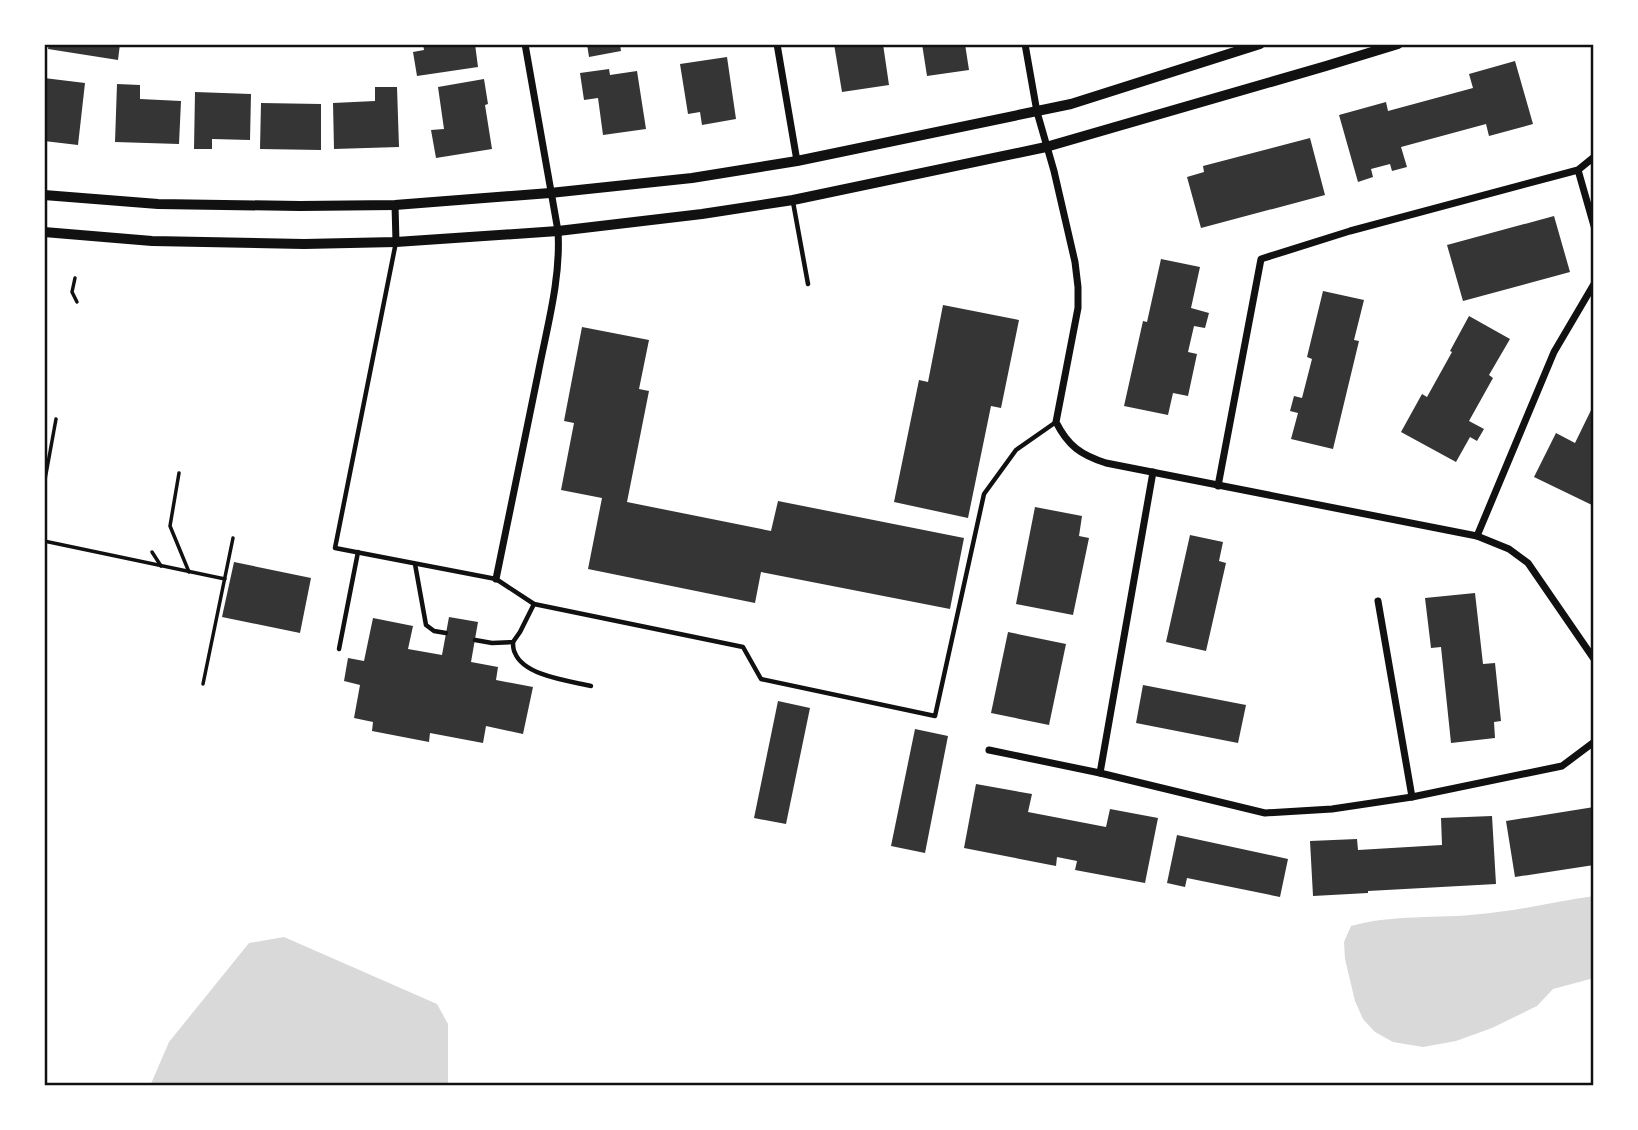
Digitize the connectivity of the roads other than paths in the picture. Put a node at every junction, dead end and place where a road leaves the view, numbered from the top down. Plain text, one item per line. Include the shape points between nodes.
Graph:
1 (525, 44) edge
2 (777, 44) edge
3 (1025, 44) edge
4 (1260, 44) edge
5 (1398, 44) edge
6 (1037, 112) junction
7 (1046, 147) junction
8 (1594, 157) edge
9 (797, 161) junction
10 (1578, 170) junction
11 (550, 193) junction
12 (44, 195) edge
13 (793, 200) junction
14 (395, 205) junction
15 (1594, 226) edge
16 (558, 231) junction
17 (44, 232) edge
18 (396, 242) junction
19 (808, 284) dead end
20 (1594, 284) edge
21 (1056, 422) junction
22 (1153, 472) junction
23 (1218, 486) junction
24 (1477, 536) junction
25 (358, 552) junction
26 (415, 564) junction
27 (496, 579) junction
28 (1378, 601) dead end
29 (534, 604) junction
30 (446, 633) dead end
31 (475, 640) dead end
32 (513, 642) junction
33 (339, 649) dead end
34 (1594, 659) edge
35 (591, 686) dead end
36 (1594, 742) edge
37 (989, 750) dead end
38 (1100, 773) junction
39 (1412, 797) junction

1 - 11 street
2 - 9 street
3 - 6 street
4 - 6 street
5 - 7 street
6 - 7 street
6 - 9 street
7 - 13 street
7 - 21 street via 1078,288
8 - 10 street
9 - 11 street
10 - 15 street
10 - 23 street via 1261,259
11 - 14 street
11 - 16 street
12 - 14 street via 158,204
13 - 16 street
13 - 19 lane
14 - 18 street
16 - 18 street
16 - 27 street via 557,278
17 - 18 street via 152,240
18 - 25 lane via 335,548
20 - 24 street via 1554,352
21 - 22 street via 1064,438 1092,459
21 - 29 lane via 1016,450 984,494 935,716 761,679 743,647
22 - 23 street
22 - 38 street
23 - 24 street
24 - 34 street via 1528,563
25 - 26 lane
25 - 33 lane
26 - 27 lane
26 - 30 lane via 426,625
27 - 29 lane
28 - 39 street
29 - 32 lane
31 - 32 lane
32 - 35 lane via 523,666
36 - 39 street via 1562,766
37 - 38 street
38 - 39 street via 1265,813

